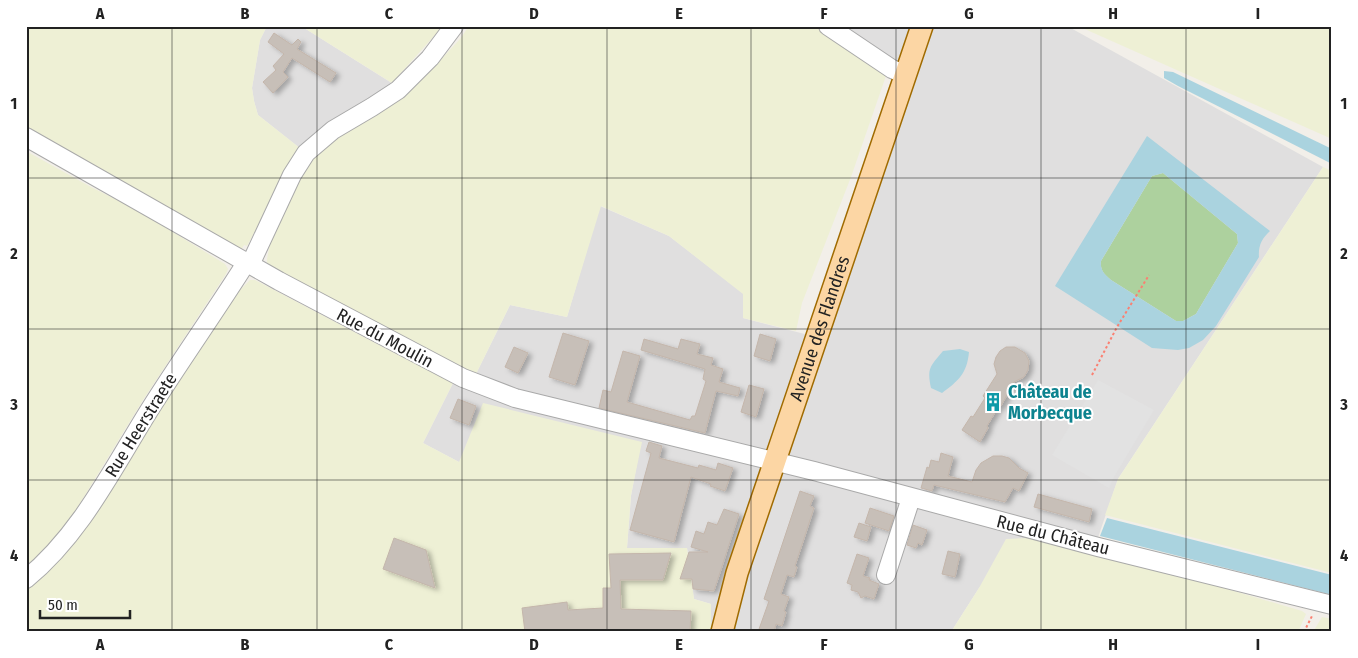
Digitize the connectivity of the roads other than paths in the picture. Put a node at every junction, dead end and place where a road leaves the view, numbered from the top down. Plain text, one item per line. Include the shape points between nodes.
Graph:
1 (454, 26) edge
2 (828, 26) edge
3 (922, 26) edge
4 (906, 75) junction
5 (26, 137) edge
6 (248, 264) junction
7 (775, 462) junction
8 (911, 498) junction
9 (886, 575) dead end
10 (26, 579) edge
11 (1324, 603) edge
12 (722, 632) edge

1 - 6 street, Rue Heerstraete via 430,58 402,86 333,130 306,153
2 - 4 street
3 - 4 main road, Avenue des Flandres
4 - 7 main road, Avenue des Flandres
5 - 6 street, Rue du Moulin
6 - 7 street, Rue du Moulin via 443,368 489,389
6 - 10 street, Rue Heerstraete via 154,402 74,530 53,556
7 - 8 street, Rue du Château
7 - 12 main road, Avenue des Flandres via 733,587
8 - 9 street
8 - 11 street, Rue du Château

